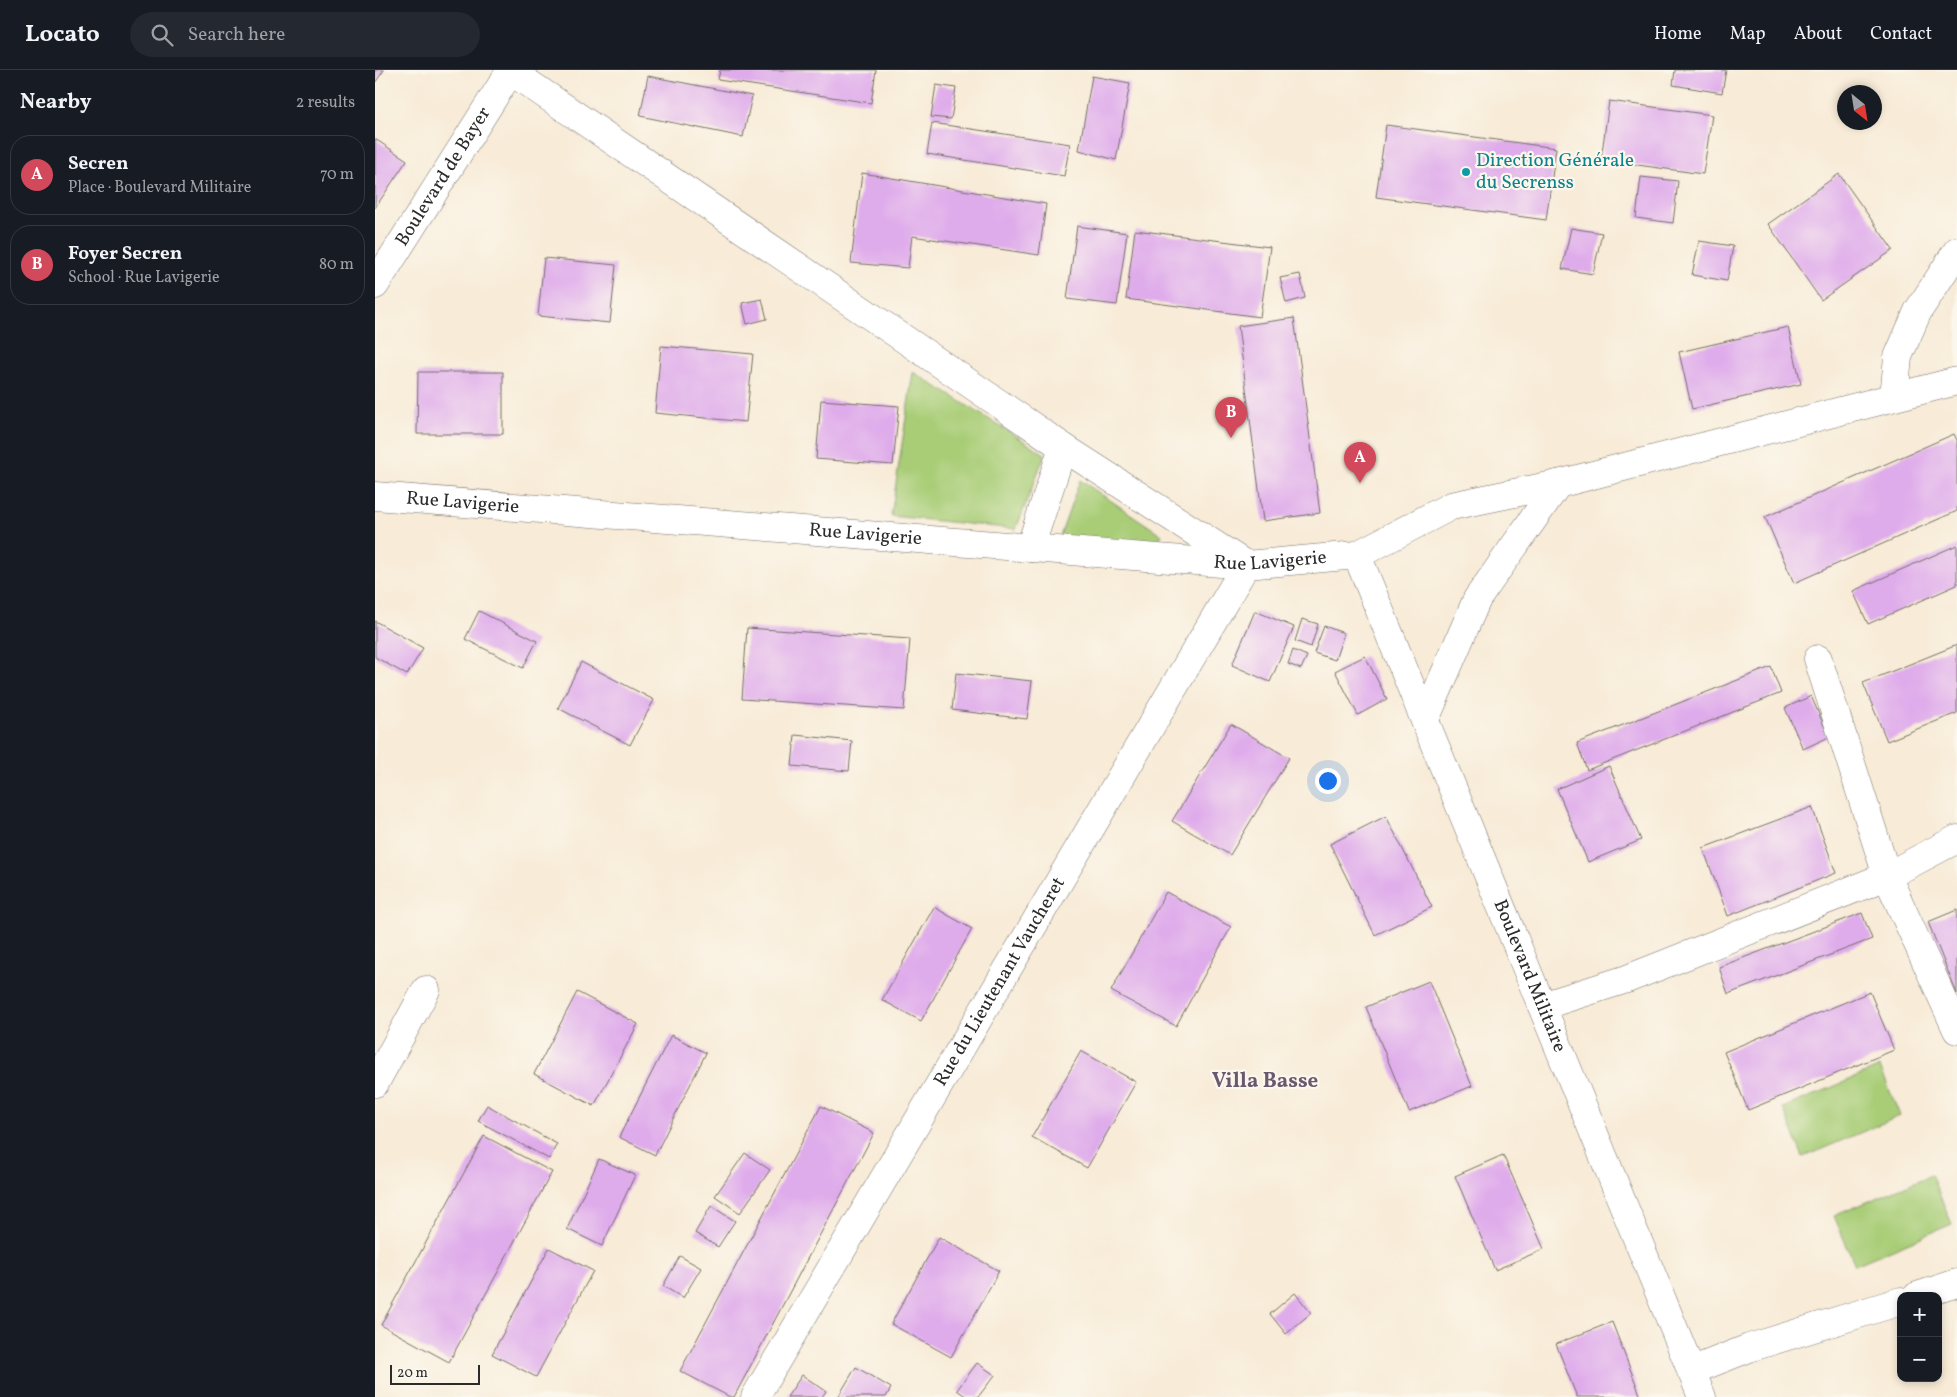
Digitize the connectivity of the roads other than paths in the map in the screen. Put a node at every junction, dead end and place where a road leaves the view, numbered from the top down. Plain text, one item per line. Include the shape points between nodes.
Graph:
1 (510, 70) edge
2 (1957, 251) edge
3 (375, 285) edge
4 (1957, 381) edge
5 (1894, 397) junction
6 (1063, 447) junction
7 (1558, 484) junction
8 (375, 496) edge
9 (1030, 548) junction
10 (1357, 555) junction
11 (1246, 565) junction
12 (1818, 659) dead end
13 (1425, 720) junction
14 (1957, 839) edge
15 (1887, 876) junction
16 (426, 990) dead end
17 (1542, 1006) junction
18 (1957, 1030) edge
19 (375, 1082) edge
20 (1957, 1283) edge
21 (1929, 1292) edge
22 (1897, 1302) edge
23 (1691, 1371) junction
24 (755, 1397) edge
25 (1702, 1397) edge

1 - 3 street, Boulevard de Bayer
1 - 6 street
2 - 5 street via 1918,311 1898,357
4 - 5 street
5 - 7 street
6 - 9 street
6 - 11 street
7 - 10 street via 1451,506
7 - 13 street via 1477,599
8 - 9 street, Rue Lavigerie
9 - 11 street, Rue Lavigerie
10 - 11 street, Rue Lavigerie
10 - 13 street, Boulevard Militaire
11 - 24 street, Rue du Lieutenant Vaucheret
12 - 15 street
13 - 17 street, Boulevard Militaire
14 - 15 street
15 - 17 street via 1627,979
15 - 18 street
16 - 19 street
17 - 23 street, Boulevard Militaire
20 - 21 street
22 - 23 street via 1749,1348
23 - 25 street, Boulevard Militaire

